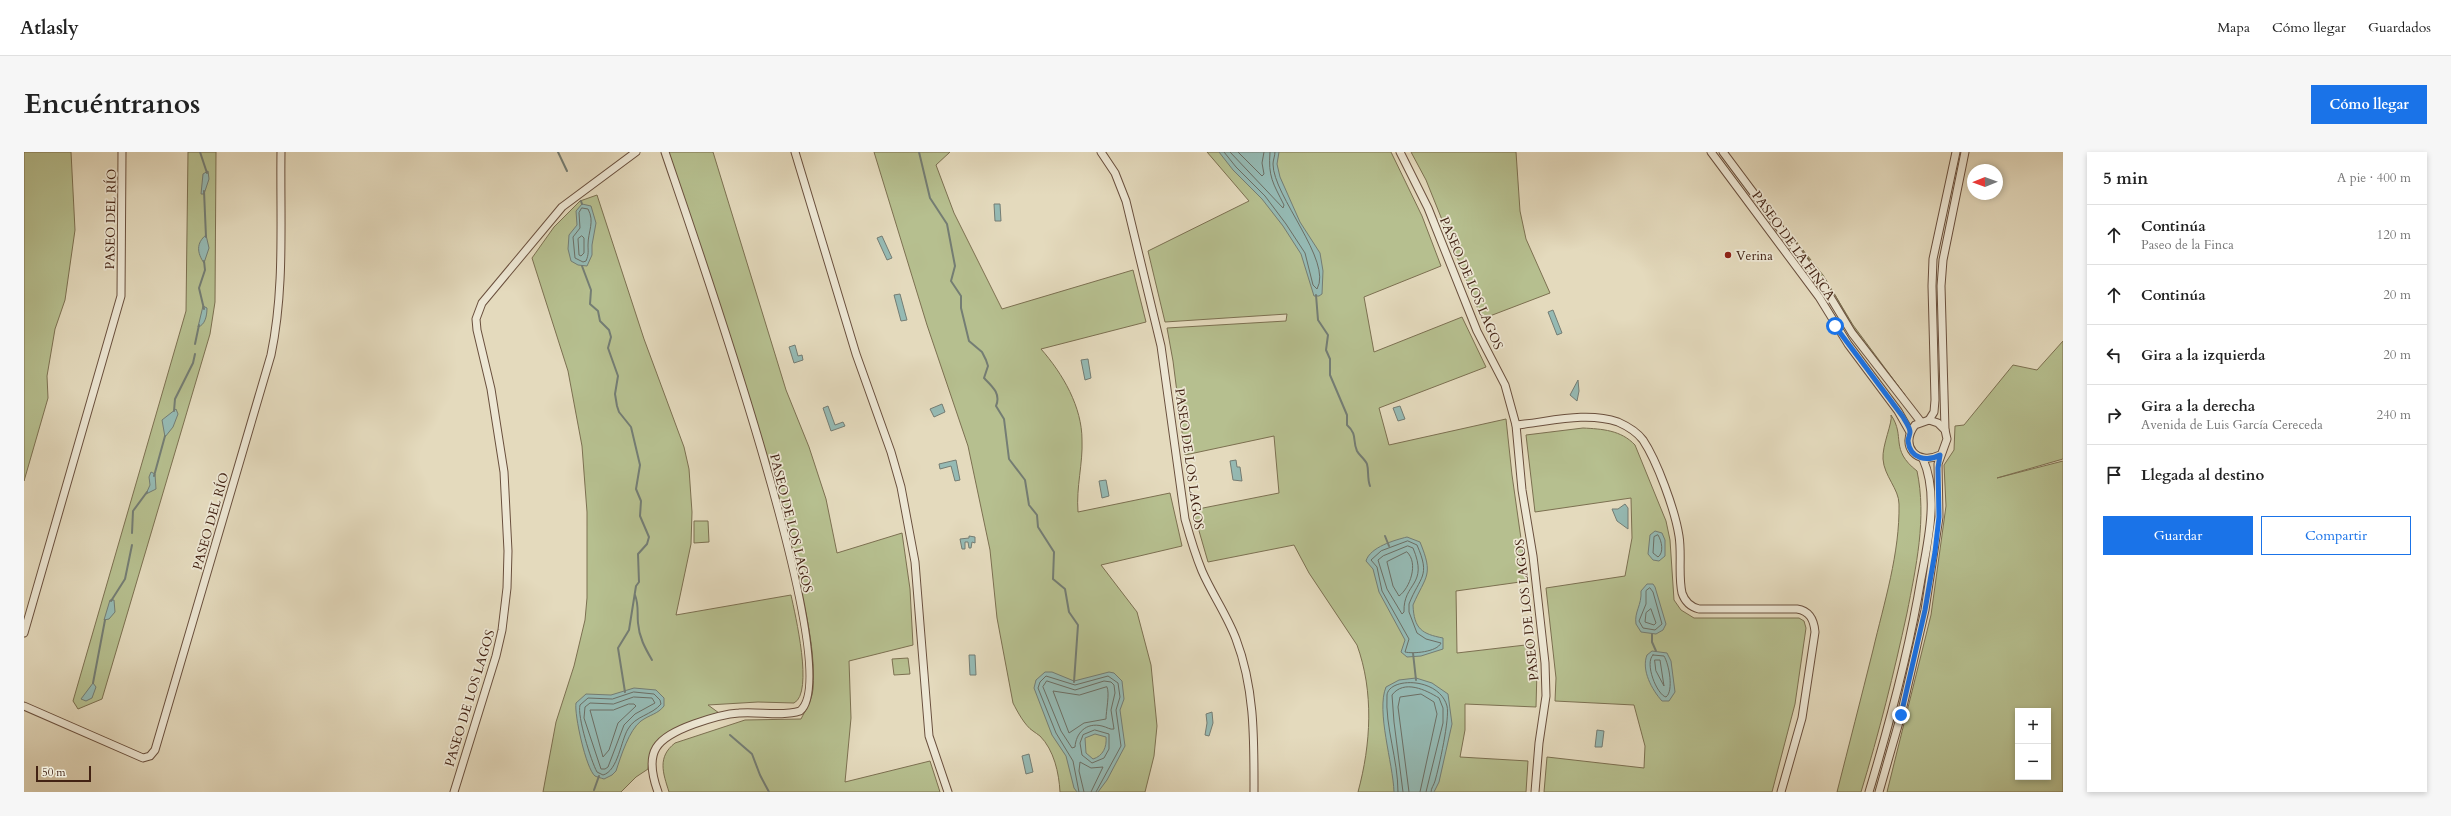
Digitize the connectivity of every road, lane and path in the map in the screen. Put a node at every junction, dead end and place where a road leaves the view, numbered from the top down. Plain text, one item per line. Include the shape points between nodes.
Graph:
1 (122, 152) edge
2 (281, 152) edge
3 (636, 152) edge
4 (665, 152) edge
5 (795, 152) edge
6 (1101, 152) edge
7 (1400, 152) edge
8 (1711, 152) edge
9 (1723, 152) edge
10 (1956, 152) edge
11 (1965, 152) edge
12 (1929, 420) junction
13 (1921, 422) junction
14 (1516, 425) junction
15 (1944, 430) junction
16 (1910, 432) junction
17 (1940, 455) junction
18 (1923, 459) junction
19 (24, 633) edge
20 (24, 706) edge
21 (454, 792) edge
22 (658, 792) edge
23 (948, 792) edge
24 (1254, 792) edge
25 (1534, 792) edge
26 (1781, 792) edge
27 (1869, 792) edge
28 (1879, 792) edge

1 - 19 street, PASEO DEL RÍO via 121,296
2 - 20 street, PASEO DEL RÍO via 280,297 273,348 155,750 150,756 142,758
3 - 21 street, PASEO DE LOS LAGOS via 562,207 478,311 477,330 491,389 504,472 508,543 507,588 496,656
4 - 22 street, PASEO DE LOS LAGOS via 744,388 782,524 804,618 810,681 809,697 800,711 726,714 682,728 664,738 656,746 652,757 653,776
5 - 23 street via 856,354 901,487 915,562 929,736
6 - 24 street, PASEO DE LOS LAGOS via 1115,173 1126,201 1160,339 1185,519 1191,541 1202,572 1236,640 1247,676 1254,724
7 - 14 street, PASEO DE LOS LAGOS via 1428,208 1477,331 1505,385
8 - 16 street, PASEO DE LA FINCA via 1819,297 1839,332 1903,417
9 - 13 street, PASEO DE LA FINCA via 1826,290 1852,333
10 - 12 street via 1934,259 1932,286 1935,400 1934,412
11 - 15 street via 1943,260 1941,286
12 - 13 street
12 - 15 street
13 - 16 street
14 - 25 street, PASEO DE LOS LAGOS via 1522,490 1546,663 1546,696
14 - 26 street via 1583,418 1617,422 1634,431 1642,438 1649,451 1672,508 1679,538 1682,594 1690,605 1699,609 1797,609 1813,618 1814,632 1802,718
15 - 17 street via 1946,448
16 - 18 street via 1910,449
17 - 18 street via 1932,459
17 - 28 street via 1939,517 1925,610 1901,715
18 - 27 street via 1929,472 1930,488 1926,550 1904,664

